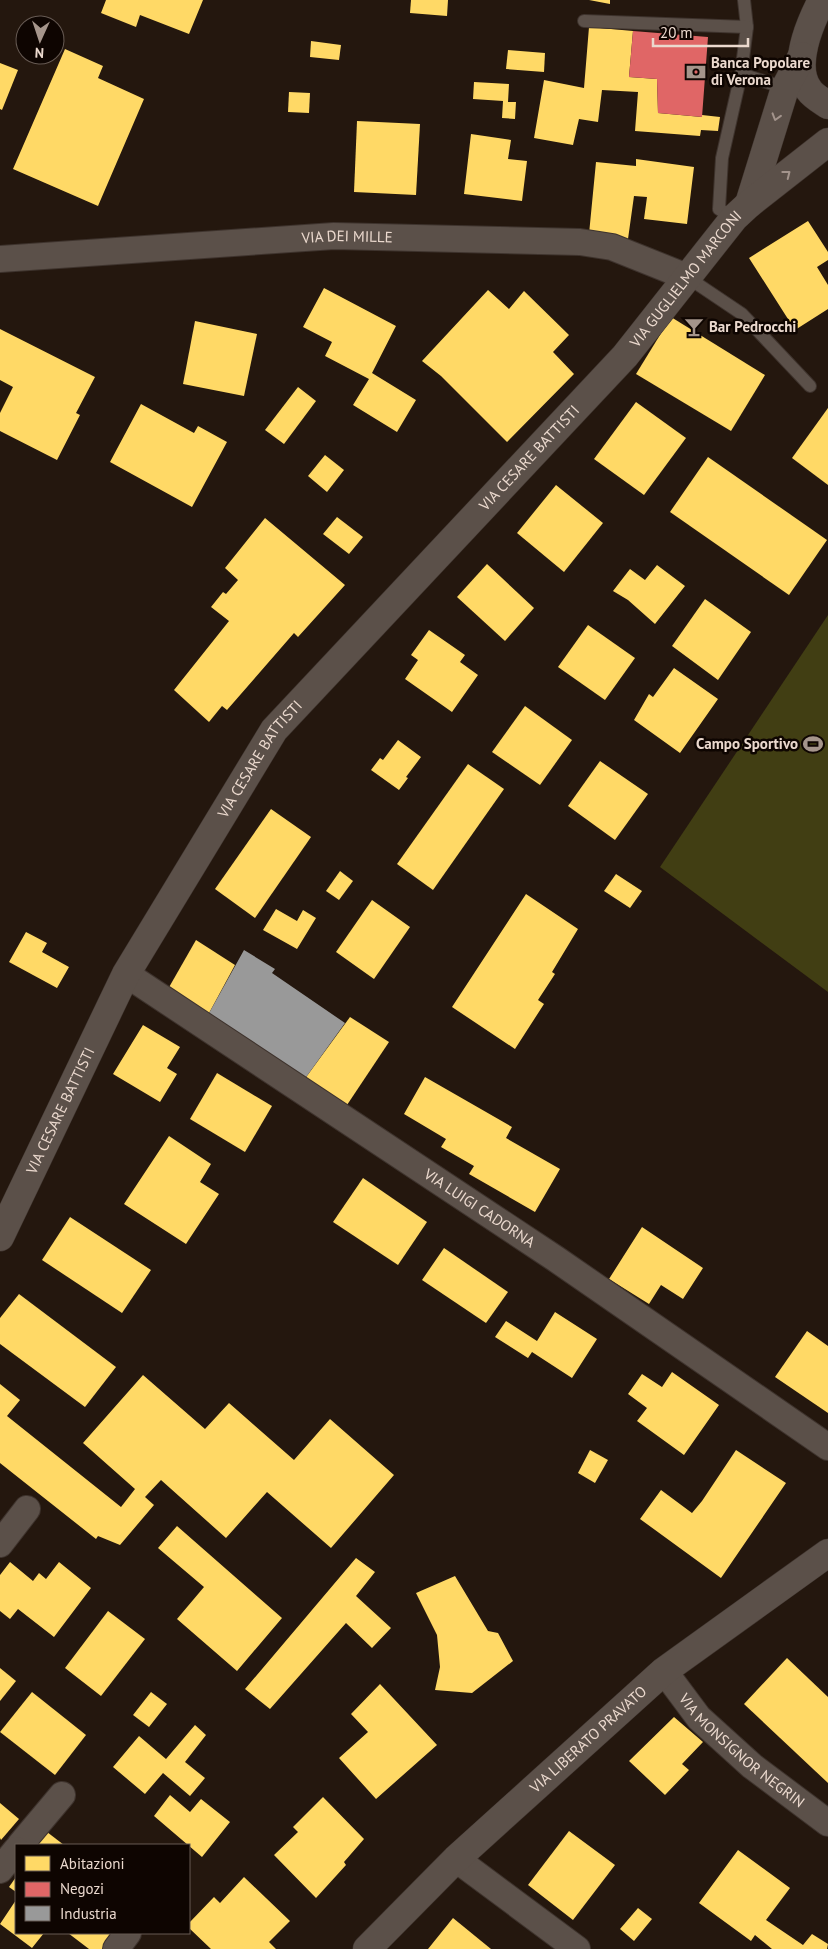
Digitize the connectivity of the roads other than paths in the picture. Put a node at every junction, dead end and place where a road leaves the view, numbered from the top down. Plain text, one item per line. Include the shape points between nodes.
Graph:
1 (744, 0) edge
2 (813, 7) edge
3 (584, 21) dead end
4 (747, 26) junction
5 (802, 56) junction
6 (741, 74) junction
7 (785, 88) junction
8 (828, 105) edge
9 (828, 142) edge
10 (741, 211) junction
11 (0, 259) edge
12 (687, 277) junction
13 (625, 356) joint
14 (810, 386) dead end
15 (126, 974) junction
16 (0, 1237) edge
17 (828, 1447) edge
18 (27, 1509) dead end
19 (0, 1544) edge
20 (828, 1553) edge
21 (664, 1671) junction
22 (62, 1796) dead end
23 (828, 1822) edge
24 (21, 1844) edge
25 (15, 1851) edge
26 (456, 1859) junction
27 (0, 1870) edge
28 (127, 1934) edge
29 (116, 1949) edge
30 (367, 1949) edge
31 (577, 1949) edge

1 - 4 lane
2 - 5 street, VIA GUGLIELMO MARCONI
3 - 4 lane
4 - 6 lane
5 - 7 street, VIA GUGLIELMO MARCONI
5 - 8 street, VIA GUGLIELMO MARCONI via 803,75 809,90
6 - 7 lane
6 - 10 lane via 722,158 719,208
7 -> 10 street, VIA GUGLIELMO MARCONI
10 -> 9 street, VIA GUGLIELMO MARCONI
10 - 12 street, VIA GUGLIELMO MARCONI
11 - 12 street, VIA DEI MILLE via 334,236 580,242 612,246
12 - 13 street, VIA GUGLIELMO MARCONI
12 - 14 lane via 742,314
13 - 15 street, VIA CESARE BATTISTI via 274,730
15 - 16 street, VIA CESARE BATTISTI
15 - 17 street, VIA LUIGI CADORNA via 556,1259
18 - 19 street
20 - 21 street, VIA LIBERATO PRAVATO
21 - 23 street, VIA MONSIGNOR NEGRIN via 699,1718 752,1766
21 - 26 street, VIA LIBERATO PRAVATO
22 - 24 street
25 - 27 street
26 - 30 street, VIA LIBERATO PRAVATO
26 - 31 street
28 - 29 street

